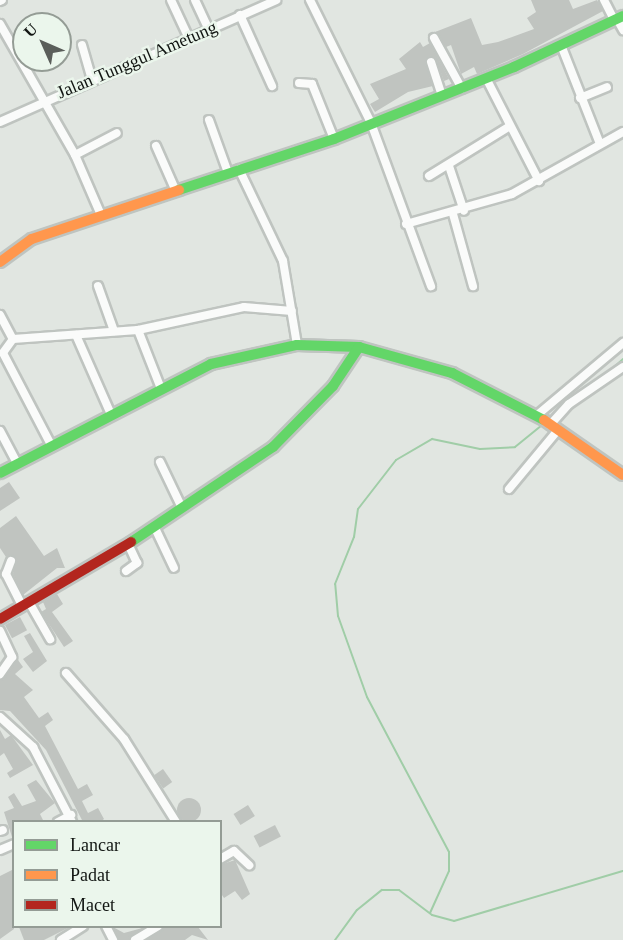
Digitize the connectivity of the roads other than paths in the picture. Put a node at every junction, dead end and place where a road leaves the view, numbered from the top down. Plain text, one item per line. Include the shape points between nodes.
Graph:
1 (171, 0) edge
2 (276, 0) edge
3 (310, 0) edge
4 (603, 0) edge
5 (197, 1) edge
6 (240, 15) junction
7 (618, 18) edge
8 (0, 24) edge
9 (208, 28) junction
10 (623, 30) edge
11 (188, 36) junction
12 (434, 38) dead end
13 (82, 45) dead end
14 (561, 45) junction
15 (431, 62) dead end
16 (486, 78) junction
17 (92, 79) junction
18 (299, 83) dead end
19 (272, 86) dead end
20 (607, 87) dead end
21 (462, 89) junction
22 (442, 96) junction
23 (580, 98) junction
24 (45, 100) junction
25 (209, 120) dead end
26 (0, 122) edge
27 (371, 123) junction
28 (510, 126) junction
29 (623, 132) edge
30 (117, 133) dead end
31 (334, 139) junction
32 (600, 144) junction
33 (156, 146) dead end
34 (75, 155) junction
35 (449, 166) junction
36 (239, 169) junction
37 (227, 171) junction
38 (429, 176) dead end
39 (539, 181) junction
40 (175, 189) junction
41 (464, 211) junction
42 (453, 214) junction
43 (101, 215) junction
44 (406, 224) junction
45 (1, 258) edge
46 (98, 286) dead end
47 (431, 286) dead end
48 (473, 286) dead end
49 (292, 311) junction
50 (0, 315) edge
51 (138, 330) junction
52 (3, 332) edge
53 (114, 332) junction
54 (76, 334) junction
55 (13, 339) junction
56 (623, 343) edge
57 (297, 345) junction
58 (359, 346) junction
59 (623, 367) edge
60 (160, 386) junction
61 (110, 412) junction
62 (547, 423) junction
63 (0, 431) edge
64 (51, 445) junction
65 (160, 462) dead end
66 (18, 463) junction
67 (0, 473) edge
68 (623, 475) edge
69 (509, 489) dead end
70 (182, 508) junction
71 (155, 528) junction
72 (128, 544) junction
73 (11, 561) dead end
74 (174, 568) dead end
75 (126, 571) dead end
76 (26, 604) junction
77 (0, 619) edge
78 (0, 632) edge
79 (50, 639) dead end
80 (66, 673) dead end
81 (0, 674) edge
82 (0, 717) edge
83 (71, 818) edge
84 (175, 820) edge
85 (222, 858) edge
86 (249, 865) dead end
87 (81, 928) edge
88 (156, 928) edge
89 (61, 940) edge
90 (135, 940) edge

1 - 11 street
2 - 6 street, Jalan Tunggul Ametung
3 - 27 street
4 - 7 street
5 - 9 street
6 - 9 street, Jalan Tunggul Ametung
6 - 19 street
7 - 10 street
7 - 14 street
8 - 24 street
9 - 11 street, Jalan Tunggul Ametung
11 - 17 street, Jalan Tunggul Ametung
12 - 21 street
13 - 17 street
14 - 16 street
14 - 23 street
15 - 22 street
16 - 21 street
16 - 28 street
17 - 24 street, Jalan Tunggul Ametung
18 - 31 street via 312,84
20 - 23 street
21 - 22 street
22 - 27 street
23 - 32 street
24 - 26 street, Jalan Tunggul Ametung
24 - 34 street
25 - 37 street
27 - 31 street
27 - 44 street
28 - 35 street
28 - 39 street
29 - 32 street
30 - 34 street
31 - 36 street
32 - 39 street
33 - 40 street
34 - 43 street
35 - 38 street
35 - 41 street
36 - 37 street
36 - 49 street via 283,261
37 - 40 street
39 - 41 street
40 - 43 street
41 - 42 street
42 - 44 street
42 - 48 street
43 - 45 street via 32,239
44 - 47 street
46 - 53 street
49 - 51 street via 244,307
49 - 57 street
50 - 52 street
51 - 53 street
51 - 60 street
52 - 55 street
53 - 54 street
54 - 55 street
54 - 61 street
55 - 64 street via 3,353
56 - 62 street
57 - 58 street
57 - 60 street via 245,352
58 - 62 street via 452,373
58 - 70 street via 333,386 273,447
59 - 62 street
60 - 61 street
61 - 64 street
62 - 68 street
62 - 69 street
63 - 66 street
64 - 66 street
65 - 70 street
66 - 67 street
70 - 71 street
71 - 72 street
71 - 74 street
72 - 75 street via 137,563
72 - 76 street
73 - 76 street via 6,574
76 - 77 street
76 - 79 street
78 - 81 street via 12,657
80 - 84 street via 124,739
82 - 83 street via 33,747
85 - 86 street via 234,851
87 - 89 street
88 - 90 street

